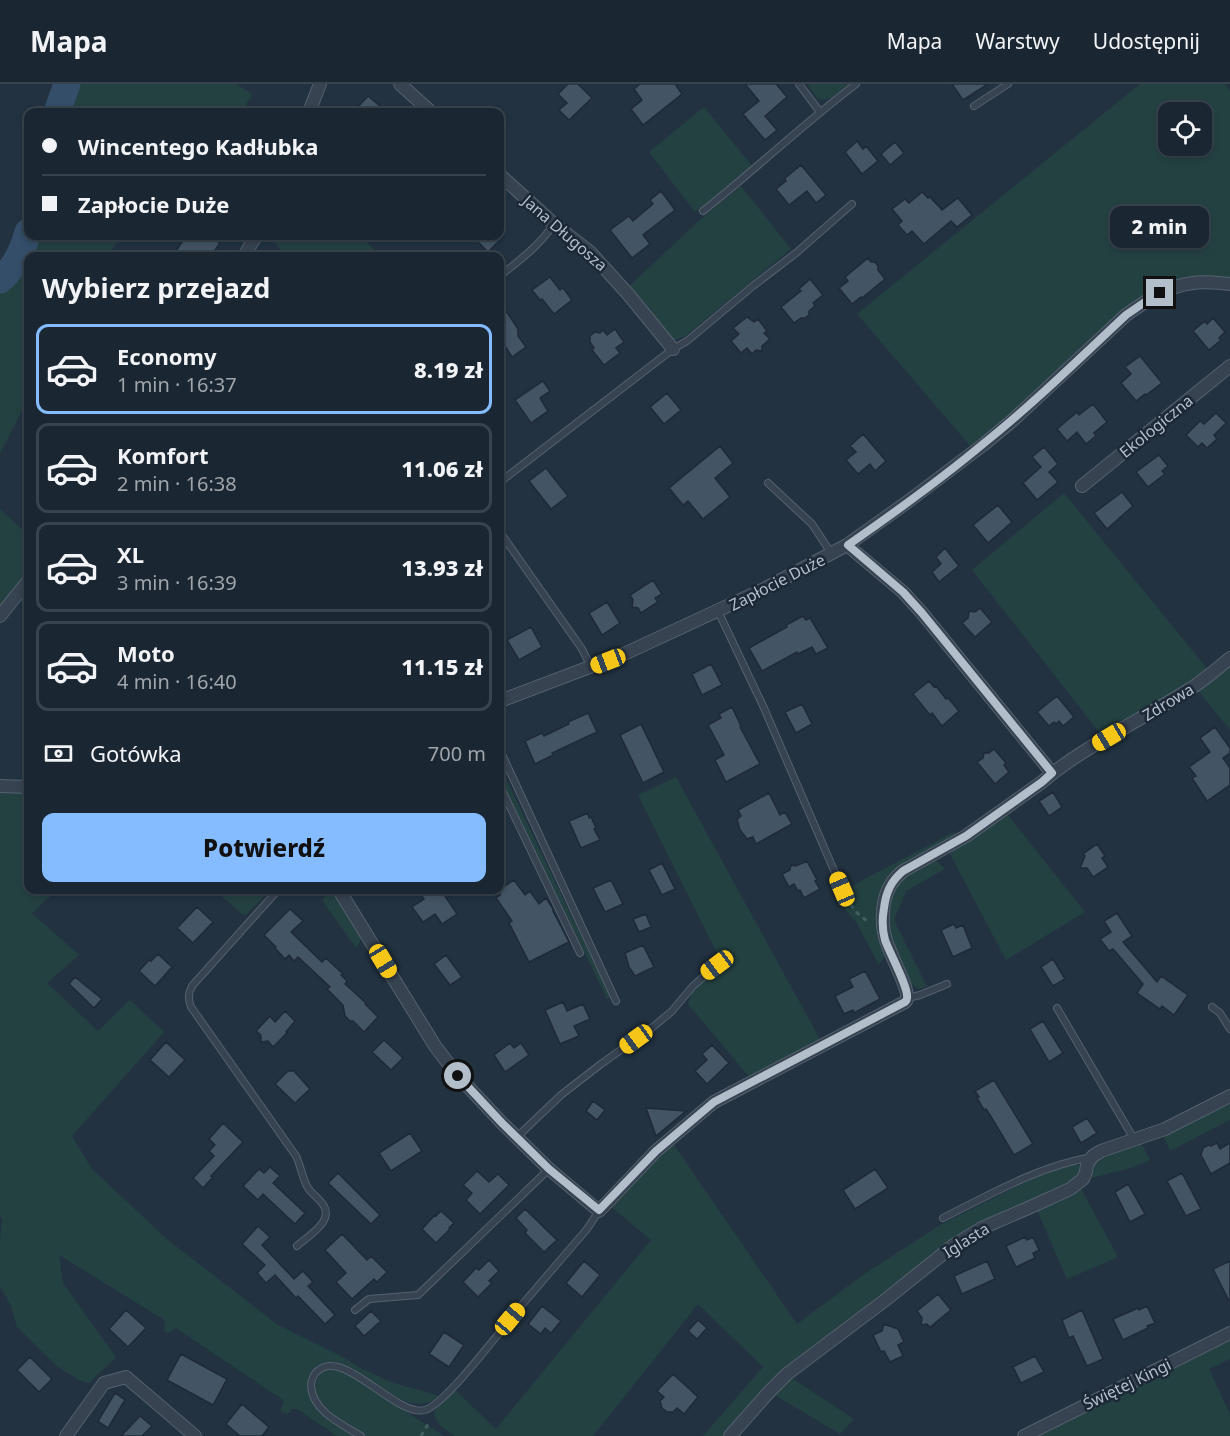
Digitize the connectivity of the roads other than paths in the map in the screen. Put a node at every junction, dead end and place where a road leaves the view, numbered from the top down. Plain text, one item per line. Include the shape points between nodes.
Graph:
1 (320, 84) edge
2 (400, 84) edge
3 (799, 84) edge
4 (856, 84) edge
5 (1008, 84) edge
6 (974, 106) dead end
7 (311, 108) edge
8 (427, 108) edge
9 (820, 112) junction
10 (504, 179) edge
11 (852, 204) dead end
12 (703, 211) dead end
13 (554, 224) junction
14 (504, 273) edge
15 (1230, 284) edge
16 (673, 349) junction
17 (1230, 366) edge
18 (504, 479) edge
19 (768, 483) dead end
20 (1082, 486) dead end
21 (504, 538) edge
22 (848, 545) junction
23 (832, 554) junction
24 (24, 586) edge
25 (718, 611) junction
26 (0, 616) edge
27 (1230, 658) edge
28 (591, 668) junction
29 (504, 700) edge
30 (504, 759) edge
31 (1052, 773) junction
32 (0, 786) edge
33 (24, 787) edge
34 (504, 794) edge
35 (842, 889) road end
36 (274, 894) edge
37 (341, 894) edge
38 (580, 953) dead end
39 (717, 965) dead end
40 (947, 984) dead end
41 (908, 998) junction
42 (616, 1001) dead end
43 (1212, 1007) dead end
44 (1057, 1008) dead end
45 (1230, 1029) edge
46 (1230, 1096) edge
47 (516, 1137) junction
48 (1134, 1139) junction
49 (1093, 1156) junction
50 (549, 1169) junction
51 (599, 1210) junction
52 (943, 1218) dead end
53 (297, 1246) dead end
54 (355, 1310) dead end
55 (1230, 1334) edge
56 (66, 1436) edge
57 (195, 1436) edge
58 (361, 1436) edge
59 (730, 1436) edge
60 (1024, 1436) edge

1 - 7 street
2 - 8 street
3 - 9 lane
4 - 9 lane
5 - 6 lane
9 - 12 lane
10 - 13 street, Jana Długosza
11 - 16 lane
13 - 14 lane via 543,240
13 - 16 street, Jana Długosza via 603,264
15 - 22 street, Zapłocie Duże via 1177,286 1145,302 983,445
16 - 18 lane
17 - 20 street, Ekologiczna
19 - 23 lane via 812,524
21 - 28 lane via 582,649
22 - 23 street, Zapłocie Duże
22 - 31 street via 922,613
23 - 25 street, Zapłocie Duże
24 - 26 street
25 - 28 street, Zapłocie Duże
25 - 35 lane
27 - 31 street, Zdrowa via 1191,688
28 - 29 street, Zapłocie Duże
30 - 42 lane
31 - 41 street, Zdrowa via 966,836 903,871 888,888 882,927
32 - 33 street
34 - 38 lane
36 - 53 lane via 192,986 188,1000 296,1156 308,1188 324,1205 325,1221
37 - 47 street via 435,1046
39 - 47 lane via 665,1016 561,1095
40 - 41 lane
41 - 51 street via 714,1102 656,1151
43 - 45 lane via 1220,1012
44 - 48 lane
46 - 48 street via 1165,1129
47 - 50 street
48 - 49 street
49 - 52 lane via 1025,1178
49 - 59 street, Iglasta via 1083,1179 1070,1189 982,1228 954,1245 787,1374
50 - 51 street
50 - 54 lane via 417,1294 369,1299
51 - 58 lane via 476,1361 429,1408 423,1411 404,1405 339,1367 325,1366 316,1372 311,1388 317,1403 337,1422
55 - 60 street, Świętej Kingi
56 - 57 street via 104,1383 126,1377

